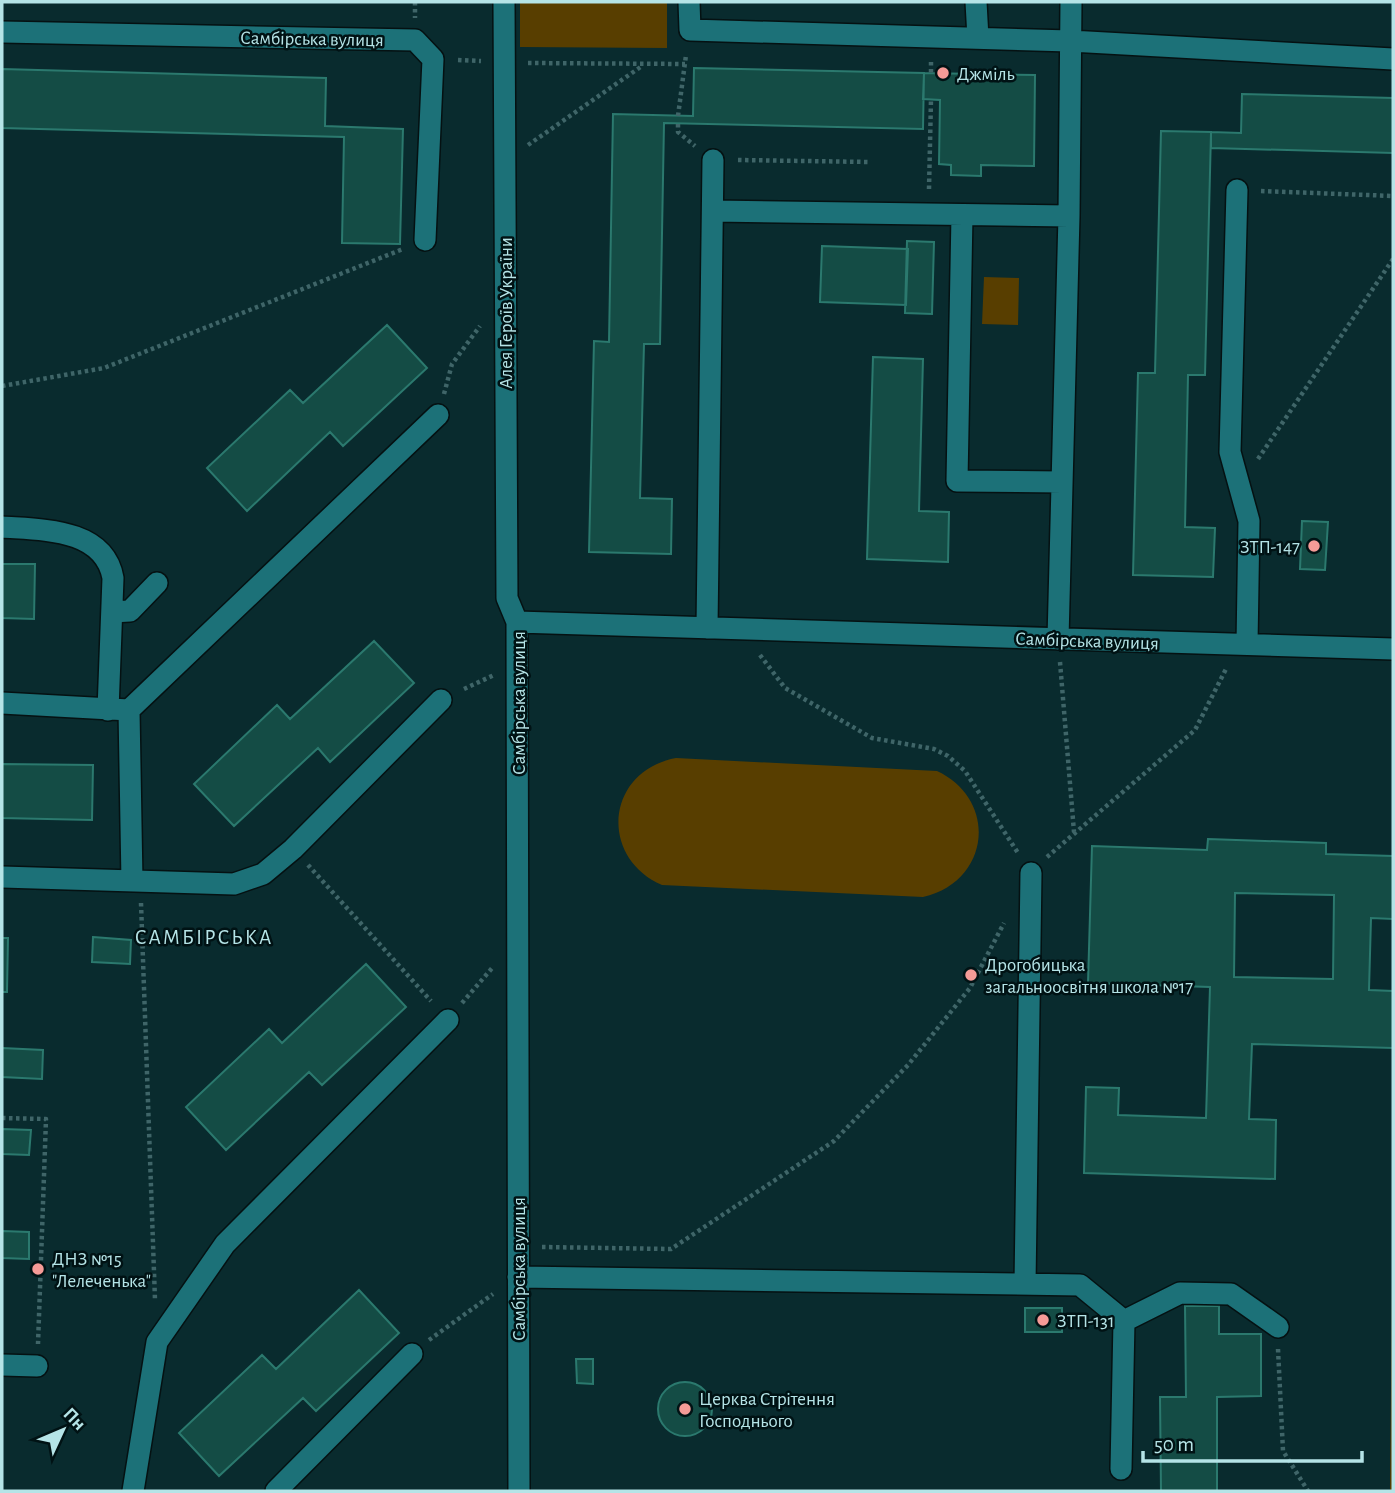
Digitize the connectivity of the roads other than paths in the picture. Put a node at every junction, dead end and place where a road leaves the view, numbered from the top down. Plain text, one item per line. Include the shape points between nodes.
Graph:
1 (503, 2) edge
2 (690, 2) edge
3 (976, 2) edge
4 (1071, 2) edge
5 (2, 32) edge
6 (978, 38) junction
7 (1070, 41) junction
8 (1393, 59) edge
9 (713, 160) road end
10 (1237, 190) road end
11 (713, 211) junction
12 (962, 215) junction
13 (1069, 216) junction
14 (425, 240) road end
15 (438, 415) road end
16 (1062, 482) junction
17 (2, 527) edge
18 (157, 583) dead end
19 (111, 612) junction
20 (517, 622) junction
21 (707, 628) junction
22 (1059, 639) junction
23 (1247, 644) junction
24 (1393, 649) edge
25 (441, 701) road end
26 (2, 703) edge
27 (118, 710) junction
28 (1031, 873) road end
29 (2, 877) edge
30 (136, 881) junction
31 (447, 1020) road end
32 (518, 1277) junction
33 (1025, 1284) junction
34 (1124, 1321) junction
35 (1278, 1327) road end
36 (412, 1354) road end
37 (2, 1365) edge
38 (37, 1366) road end
39 (1121, 1469) dead end
40 (133, 1491) edge
41 (276, 1491) edge
42 (519, 1491) edge

1 - 20 street, Алея Героїв України via 507,598
2 - 6 street via 690,30
3 - 6 street
4 - 7 street
5 - 14 street, Самбірська вулиця via 415,40 433,58
6 - 7 street
7 - 8 street
7 - 13 street
9 - 11 street
10 - 23 street via 1230,452 1249,521
11 - 12 street
11 - 21 street
12 - 13 street
12 - 16 street via 957,481
13 - 16 street
15 - 27 street
16 - 22 street
17 - 19 street via 65,532 98,548 110,562
18 - 19 street via 130,611
19 - 27 street
20 - 21 street, Самбірська вулиця
20 - 32 street, Самбірська вулиця
21 - 22 street, Самбірська вулиця
22 - 23 street, Самбірська вулиця
23 - 24 street, Самбірська вулиця
25 - 30 street via 264,874 234,884
26 - 27 street
27 - 30 street
28 - 33 street
29 - 30 street
31 - 40 street via 225,1244 157,1342
32 - 33 street
32 - 42 street, Самбірська вулиця
33 - 34 street via 1080,1285
34 - 35 street via 1180,1293 1231,1294
34 - 39 street
36 - 41 street
37 - 38 street

